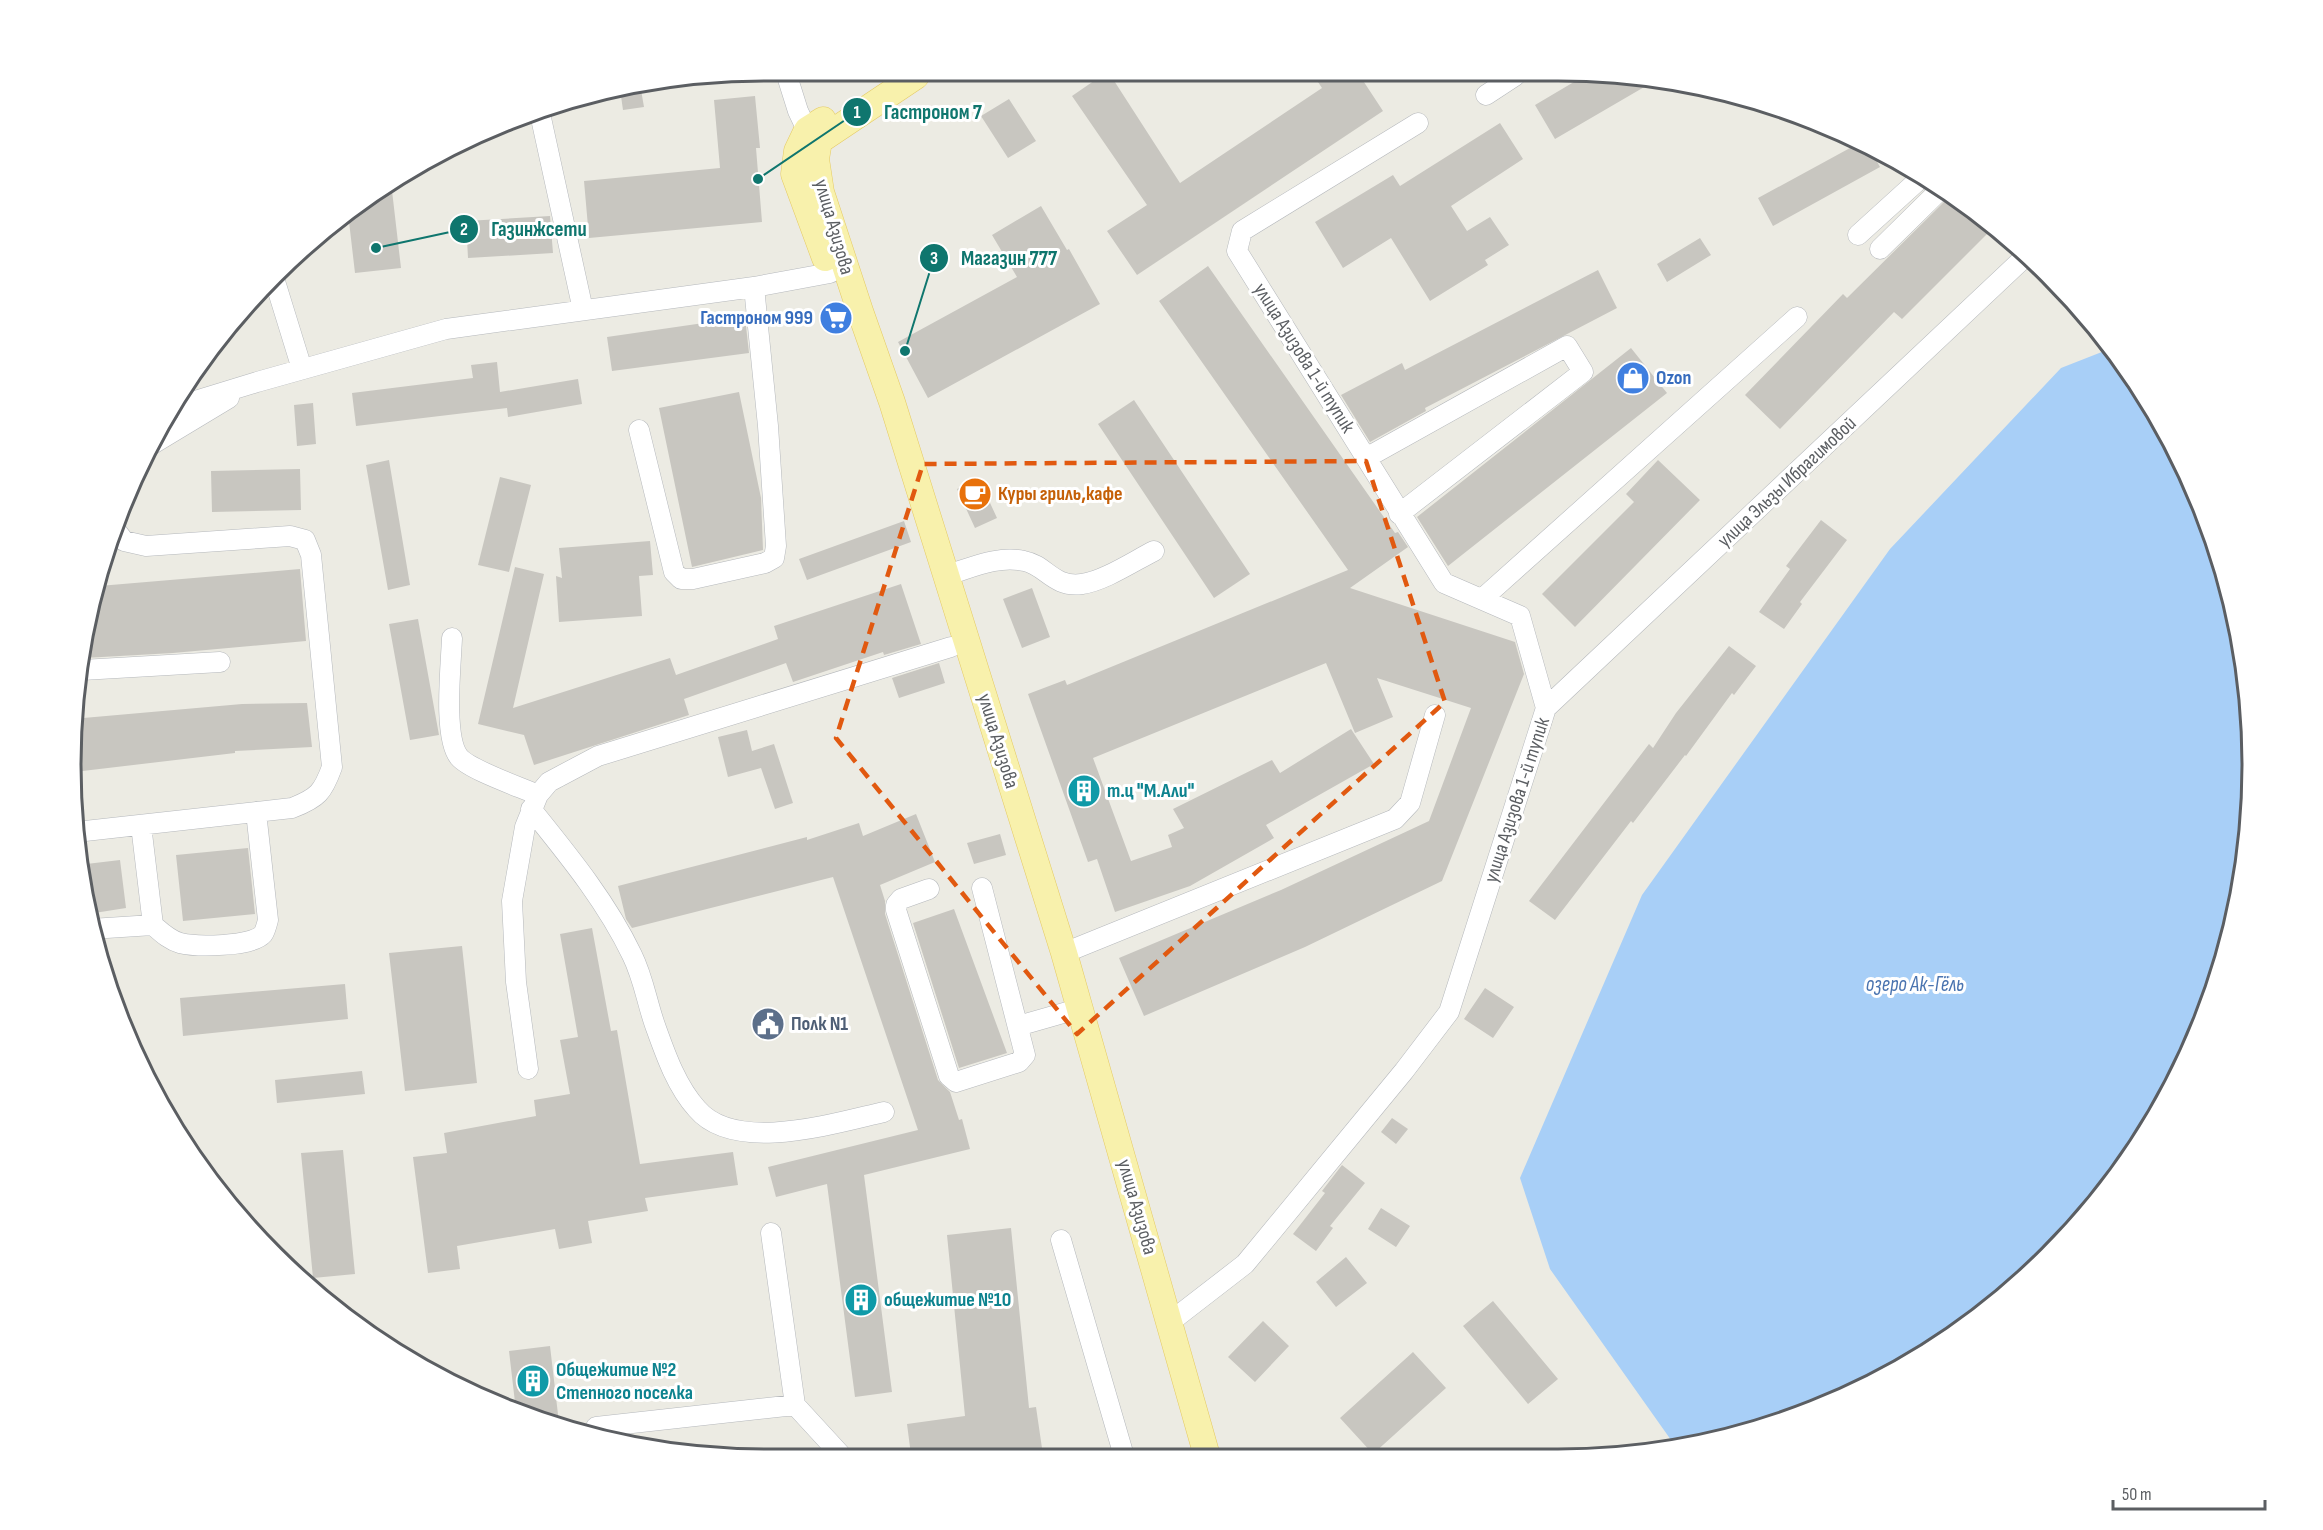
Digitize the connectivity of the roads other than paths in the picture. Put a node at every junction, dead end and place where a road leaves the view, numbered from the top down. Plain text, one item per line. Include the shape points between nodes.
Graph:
1 (789, 81) edge
2 (881, 81) edge
3 (909, 81) edge
4 (1507, 81) edge
5 (1486, 95) dead end
6 (541, 118) edge
7 (1418, 123) dead end
8 (807, 130) junction
9 (1916, 183) edge
10 (1935, 194) edge
11 (1858, 235) dead end
12 (1880, 249) dead end
13 (2020, 261) edge
14 (830, 273) junction
15 (276, 286) edge
16 (754, 287) junction
17 (583, 310) junction
18 (1797, 317) dead end
19 (302, 369) junction
20 (257, 382) junction
21 (184, 405) edge
22 (639, 430) dead end
23 (166, 436) edge
24 (1366, 458) junction
25 (1399, 514) junction
26 (120, 536) edge
27 (1154, 550) dead end
28 (947, 575) junction
29 (1482, 598) junction
30 (452, 638) dead end
31 (951, 647) junction
32 (220, 662) dead end
33 (88, 670) edge
34 (1546, 708) junction
35 (1435, 715) dead end
36 (535, 802) junction
37 (256, 812) junction
38 (141, 825) junction
39 (84, 831) edge
40 (929, 888) dead end
41 (982, 888) dead end
42 (153, 925) junction
43 (101, 928) edge
44 (1064, 953) junction
45 (1066, 1012) junction
46 (1018, 1026) junction
47 (528, 1069) dead end
48 (884, 1112) dead end
49 (771, 1233) dead end
50 (1061, 1240) dead end
51 (1170, 1322) junction
52 (795, 1405) junction
53 (596, 1427) dead end
54 (835, 1449) edge
55 (1122, 1449) edge
56 (1187, 1449) edge
57 (1205, 1449) edge

1 - 8 street
2 - 8 main road
3 - 28 main road, улица Азизова via 819,141 816,159 820,192
4 - 5 street
6 - 17 street
7 - 24 street, улица Азизова 1-й тупик via 1242,231 1238,242 1237,250
8 - 14 main road, улица Азизова via 797,151 794,174
9 - 11 street
10 - 12 street
13 - 34 street, улица Эльзы Ибрагимовой
14 - 16 street
14 - 31 main road, улица Азизова via 882,417
15 - 19 street
16 - 17 street
16 - 22 street via 769,438 774,558 681,579 674,572
17 - 19 street via 446,329
18 - 29 street
19 - 20 street
20 - 21 street
20 - 23 street
24 - 25 street, улица Азизова 1-й тупик
24 - 25 street via 1567,346 1583,372
25 - 29 street, улица Азизова 1-й тупик via 1444,583
26 - 37 street via 124,541 146,546 290,536 305,540 311,555 332,766 324,789 310,801 292,808
27 - 28 street via 1082,584 1062,584 1027,561 1004,558
28 - 44 main road, улица Азизова
29 - 34 street, улица Азизова 1-й тупик via 1520,616
30 - 36 street via 449,707 451,738 459,757
31 - 36 street via 598,756 549,782
31 - 45 main road, улица Азизова
32 - 33 street
34 - 51 street, улица Азизова 1-й тупик via 1449,1012 1245,1264
35 - 44 street via 1410,803 1395,819
36 - 47 street via 525,827 512,901 516,982
36 - 48 street via 632,954 646,988 655,1027 678,1081 698,1111 722,1127 757,1133 803,1130
37 - 38 street
37 - 42 street via 268,920 263,933 252,941 202,946 179,943
38 - 39 street
38 - 42 street
40 - 46 street via 897,901 896,910 952,1080 961,1082 1023,1059 1025,1051
41 - 46 street
42 - 43 street
44 - 51 main road, улица Азизова
45 - 46 street
45 - 56 main road, улица Азизова
49 - 52 street
50 - 55 street
51 - 57 main road, улица Азизова
52 - 53 street
52 - 54 street

